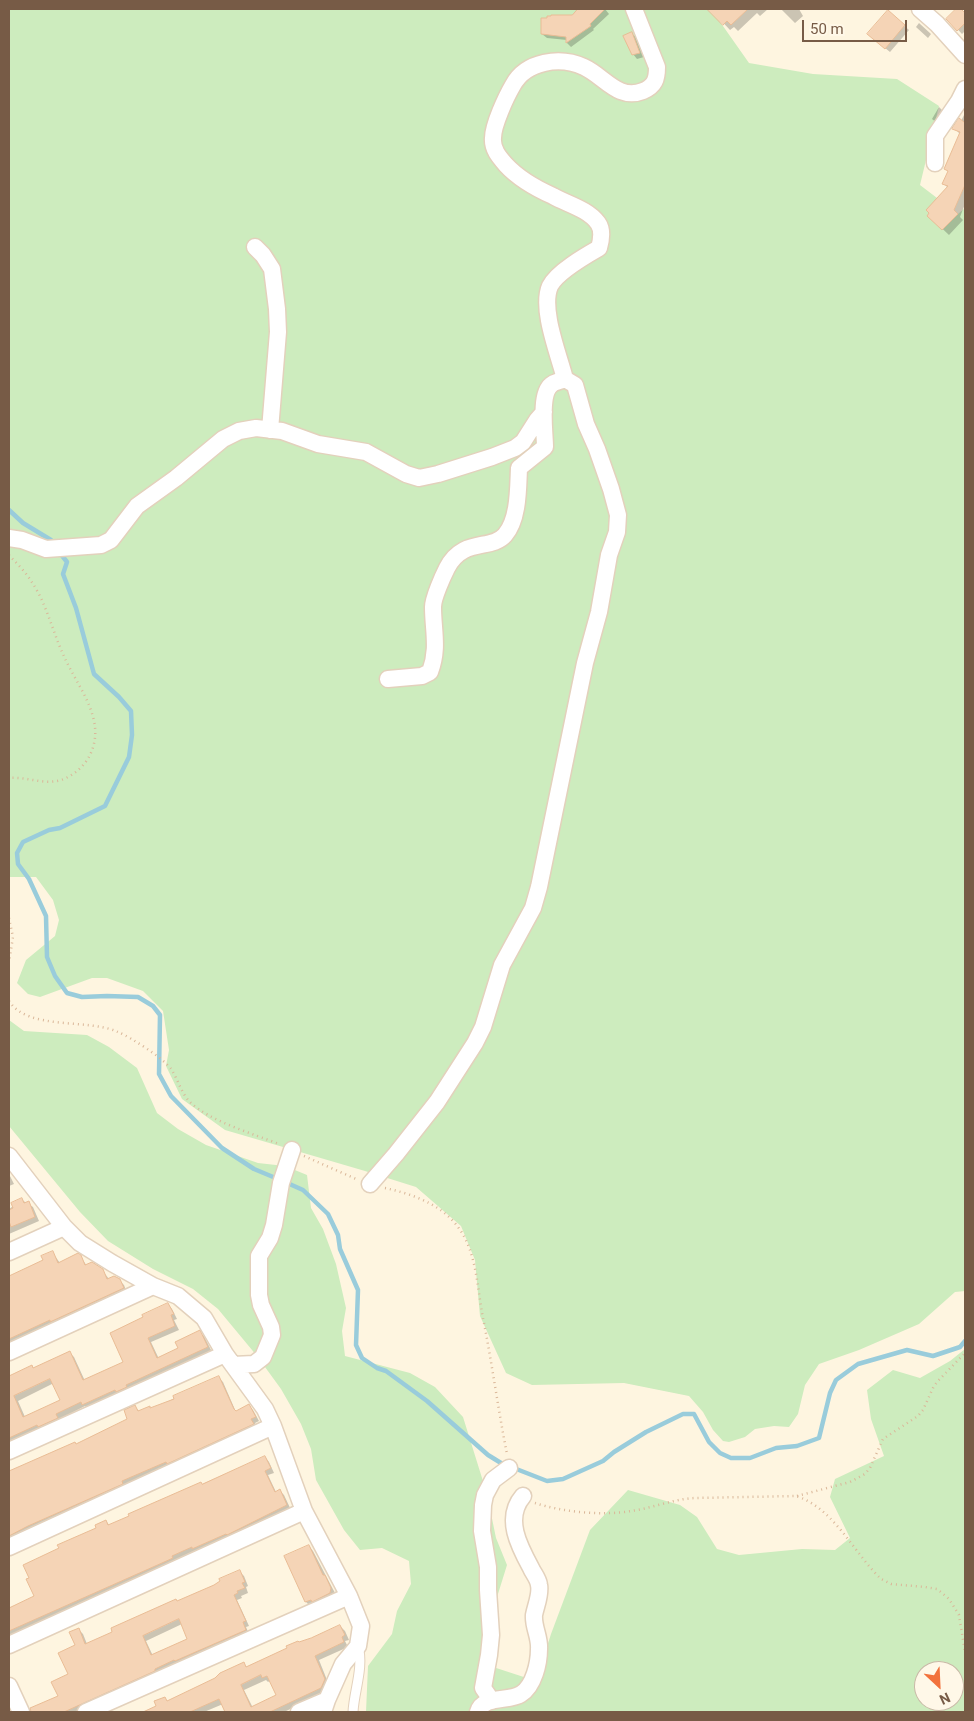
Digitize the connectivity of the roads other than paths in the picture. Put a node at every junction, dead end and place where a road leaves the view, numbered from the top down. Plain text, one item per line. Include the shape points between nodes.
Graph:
1 (634, 9) edge
2 (920, 9) edge
3 (965, 55) edge
4 (965, 89) edge
5 (936, 163) dead end
6 (255, 247) dead end
7 (565, 379) junction
8 (544, 412) junction
9 (270, 430) junction
10 (9, 538) edge
11 (388, 679) dead end
12 (292, 1150) road end
13 (9, 1156) edge
14 (370, 1184) road end
15 (64, 1227) junction
16 (9, 1252) edge
17 (153, 1286) junction
18 (9, 1352) edge
19 (229, 1359) junction
20 (273, 1426) junction
21 (9, 1451) edge
22 (509, 1468) road end
23 (522, 1496) road end
24 (304, 1511) junction
25 (9, 1546) edge
26 (349, 1596) junction
27 (9, 1645) edge
28 (358, 1646) junction
29 (9, 1686) edge
30 (492, 1700) junction
31 (325, 1706) edge
32 (21, 1712) edge
33 (86, 1712) edge
34 (299, 1712) edge
35 (353, 1712) edge
36 (478, 1712) edge

1 - 7 street via 658,67 655,83 632,94 617,90 584,67 549,61 517,78 496,123 492,140 498,156 515,175 581,210 599,224 598,248 555,278 548,294 547,312
2 - 3 street
4 - 5 street via 935,136
6 - 9 street via 272,269 277,309
7 - 8 street via 552,383 546,390
7 - 14 street via 575,385 618,515 617,532 585,663 539,887 533,908 502,965 476,1043 437,1102
8 - 9 street via 515,448 419,478 366,452 318,444
8 - 11 street via 545,446 519,468 516,507 505,534 499,539 465,549 448,567 433,605 436,638 435,659 430,672 422,676
9 - 10 street via 239,431 223,439 137,506 111,540 101,545 46,550
12 - 19 street via 281,1183 270,1238 259,1256 259,1296 272,1335 263,1357 254,1364
13 - 15 street
15 - 16 street
15 - 17 street via 80,1243
17 - 18 street
17 - 19 street via 178,1296 204,1318
19 - 20 street via 265,1409
19 - 21 street
20 - 24 street
20 - 25 street
22 - 30 street via 493,1480 483,1505 491,1635 483,1688
23 - 30 street via 515,1513 515,1531 539,1585 534,1615 538,1661 525,1691
24 - 26 street
24 - 27 street
26 - 28 street via 360,1626
26 - 33 street
28 - 31 street via 343,1664
28 - 35 lane via 361,1656
29 - 32 street
30 - 36 street via 483,1704
31 - 34 street

